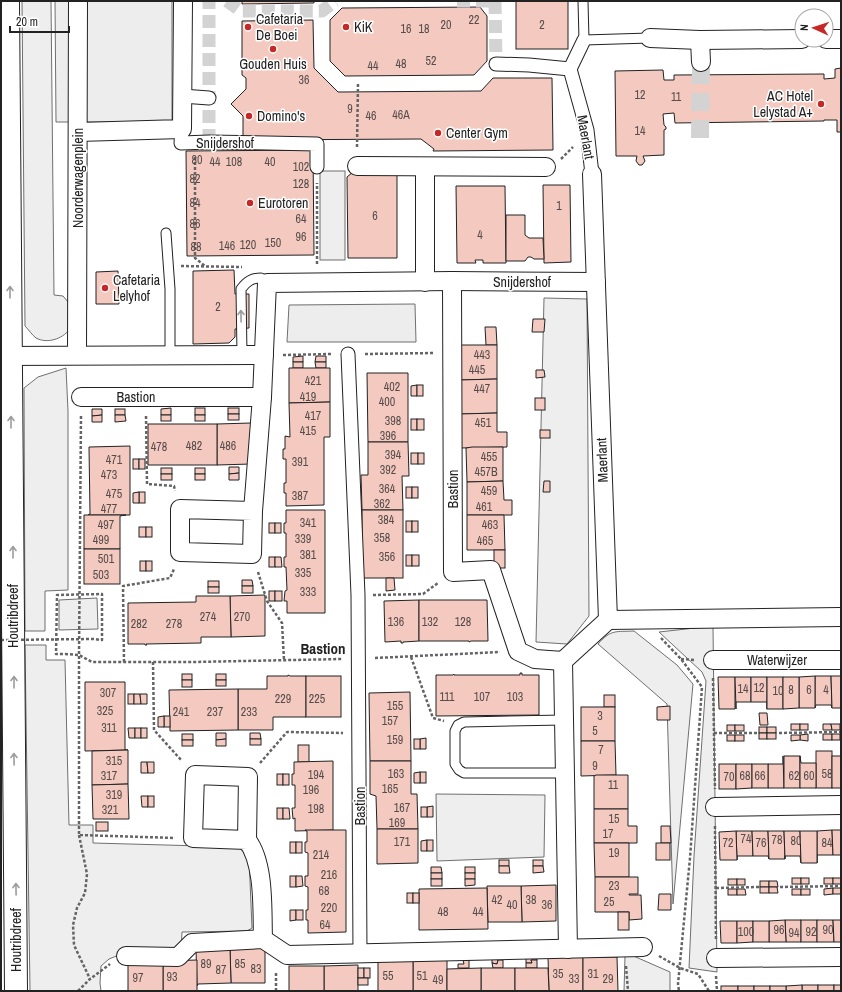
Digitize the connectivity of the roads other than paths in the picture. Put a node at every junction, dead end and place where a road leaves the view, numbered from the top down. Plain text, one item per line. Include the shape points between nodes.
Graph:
1 (8, 1) edge
2 (78, 1) edge
3 (183, 1) edge
4 (584, 1) edge
5 (650, 38) joint
6 (794, 39) edge
7 (584, 40) junction
8 (700, 40) junction
9 (701, 62) tunnel mouth
10 (496, 64) dead end
11 (570, 69) junction
12 (182, 96) junction
13 (209, 98) dead end
14 (182, 129) junction
15 (78, 132) junction
16 (357, 166) road end
17 (317, 167) road end
18 (425, 167) junction
19 (546, 167) road end
20 (592, 174) joint
21 (166, 233) dead end
22 (264, 281) junction
23 (425, 282) junction
24 (452, 282) junction
25 (596, 282) junction
26 (348, 354) dead end
27 (78, 355) junction
28 (170, 355) junction
29 (264, 355) junction
30 (6, 356) edge
31 (242, 356) junction
32 (81, 397) road end
33 (262, 397) junction
34 (253, 511) junction
35 (841, 617) edge
36 (608, 620) junction
37 (713, 660) dead end
38 (841, 660) edge
39 (563, 661) junction
40 (564, 720) junction
41 (7, 721) edge
42 (565, 773) junction
43 (841, 805) edge
44 (715, 806) dead end
45 (247, 840) junction
46 (263, 939) junction
47 (643, 947) road end
48 (568, 949) junction
49 (360, 954) junction
50 (126, 956) road end
51 (841, 957) edge
52 (716, 958) dead end
53 (16, 991) edge

30 -> 1 main road, Houtribdreef
2 - 15 street, Noorderwagenplein
3 - 12 street
4 - 7 lane
5 - 7 lane
5 - 8 street
6 - 8 street
7 - 11 street
8 - 9 street
10 - 11 street
11 - 20 street, Maerlant via 588,130
12 - 13 street
12 - 14 street
14 - 15 street, Snijdershof
14 - 17 street, Snijdershof via 181,143 317,144
15 - 27 street, Noorderwagenplein
16 - 18 street
18 - 19 street
18 - 23 street
20 - 25 street, Maerlant
21 - 28 lane via 170,289
22 - 23 street, Snijdershof
22 - 29 street
31 -> 22 lane via 242,289 253,278
23 - 24 street, Snijdershof
24 - 25 street, Snijdershof
24 - 39 street, Bastion via 453,572 491,570 518,651 535,659
25 - 36 street, Maerlant
26 - 49 street, Bastion via 360,658
27 - 28 street
27 - 30 street
28 - 31 street
29 - 31 street
29 - 33 street
41 -> 30 main road, Houtribdreef
32 - 33 street, Bastion
33 - 34 street
34 - 34 street via 252,554 180,552 180,509
35 - 36 street
36 - 39 street
37 - 38 street, Waterwijzer
39 - 40 street
40 - 42 street
40 - 42 lane via 464,722 458,725 455,731 455,764 464,773
53 -> 41 main road, Houtribdreef
42 - 48 street
43 - 44 street
45 - 45 street via 248,777 195,775 193,838
45 - 46 street via 252,847 261,879
46 - 49 street via 287,955
46 - 50 street via 192,943 178,957
47 - 48 street
48 - 49 street
51 - 52 street

